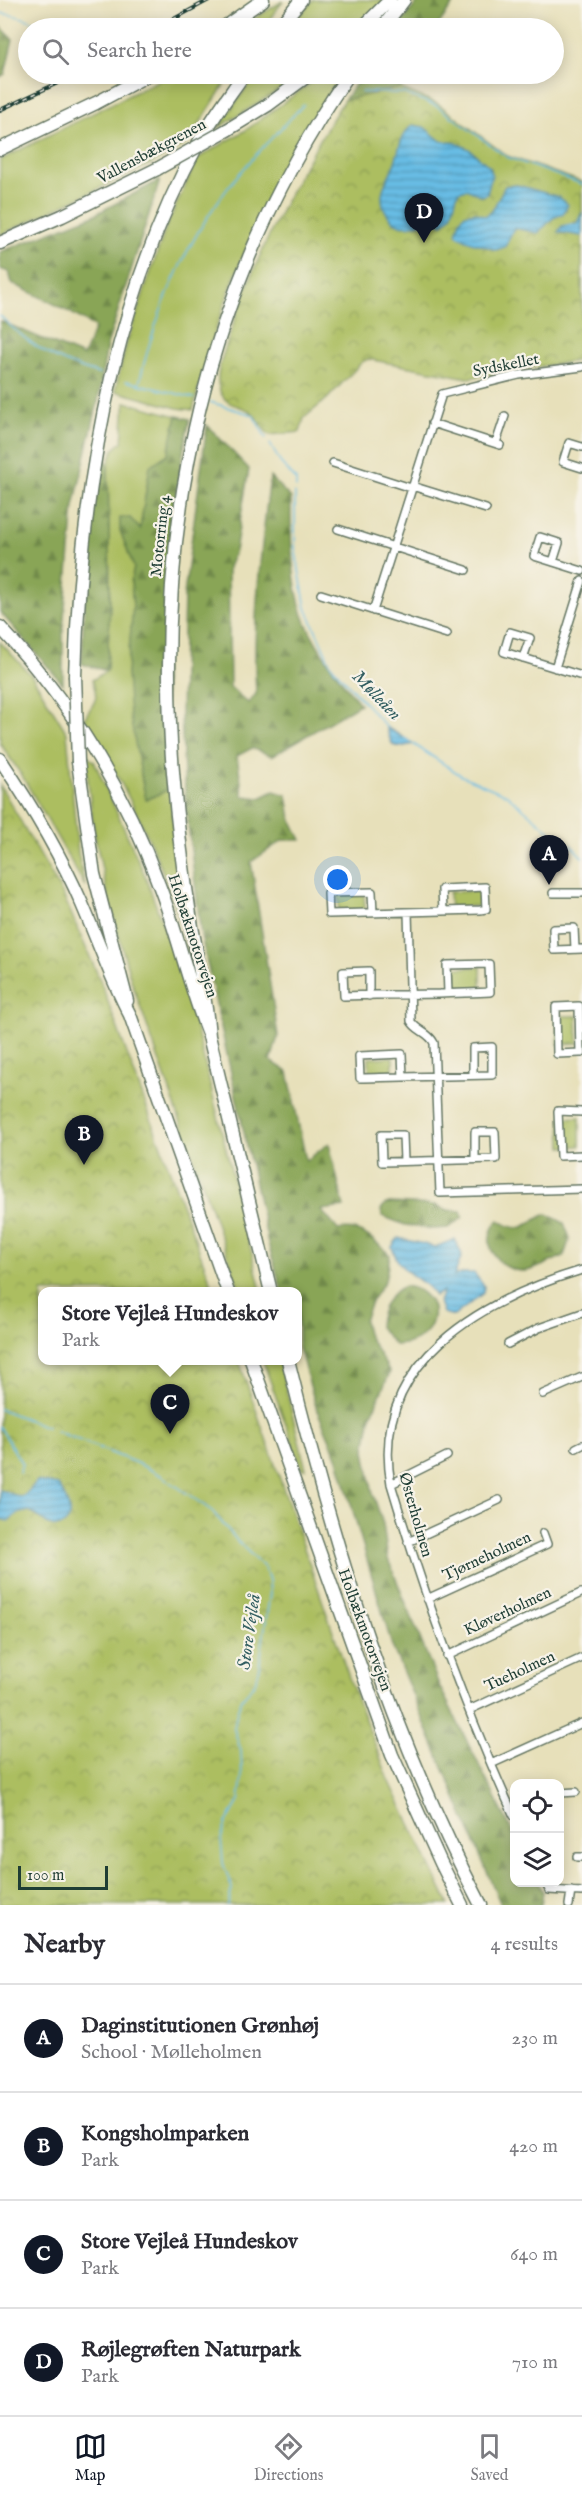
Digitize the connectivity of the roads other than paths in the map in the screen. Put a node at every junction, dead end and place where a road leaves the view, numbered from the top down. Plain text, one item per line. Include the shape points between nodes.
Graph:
1 (263, 0) edge
2 (301, 0) edge
3 (390, 0) edge
4 (404, 0) edge
5 (237, 18) edge
6 (286, 18) edge
7 (372, 18) edge
8 (390, 18) edge
9 (131, 84) edge
10 (237, 84) edge
11 (296, 84) edge
12 (343, 84) edge
13 (0, 149) edge
14 (0, 243) edge
15 (582, 367) edge
16 (505, 416) dead end
17 (432, 423) junction
18 (582, 447) edge
19 (333, 463) dead end
20 (582, 468) edge
21 (412, 487) junction
22 (486, 509) dead end
23 (338, 529) dead end
24 (393, 546) junction
25 (553, 562) dead end
26 (466, 570) dead end
27 (582, 571) edge
28 (582, 581) edge
29 (321, 594) dead end
30 (373, 611) junction
31 (0, 627) edge
32 (447, 634) dead end
33 (523, 658) dead end
34 (555, 668) junction
35 (582, 676) edge
36 (0, 759) edge
37 (553, 893) dead end
38 (582, 893) edge
39 (442, 911) junction
40 (408, 912) junction
41 (373, 913) junction
42 (448, 993) junction
43 (411, 994) junction
44 (369, 996) junction
45 (130, 1014) junction
46 (209, 1036) junction
47 (581, 1053) edge
48 (473, 1075) junction
49 (437, 1076) junction
50 (403, 1077) junction
51 (582, 1112) edge
52 (582, 1155) edge
53 (476, 1159) junction
54 (439, 1160) junction
55 (404, 1161) junction
56 (582, 1189) edge
57 (582, 1270) edge
58 (226, 1287) edge
59 (270, 1287) edge
60 (582, 1313) edge
61 (508, 1344) dead end
62 (253, 1365) edge
63 (289, 1365) edge
64 (582, 1377) edge
65 (543, 1394) dead end
66 (447, 1456) dead end
67 (391, 1484) junction
68 (499, 1500) dead end
69 (543, 1533) dead end
70 (408, 1542) junction
71 (581, 1593) edge
72 (427, 1599) junction
73 (447, 1656) junction
74 (582, 1658) edge
75 (469, 1710) junction
76 (582, 1723) edge
77 (491, 1764) junction
78 (576, 1792) dead end
79 (564, 1793) edge
80 (510, 1805) edge
81 (548, 1887) edge
82 (571, 1891) junction
83 (582, 1892) edge
84 (462, 1905) edge
85 (481, 1905) edge
86 (569, 1905) edge

1 - 5 highway
2 - 6 highway
3 - 7 highway
4 - 8 highway
9 - 13 highway
10 - 45 highway, bridge via 200,141 179,183 150,253 122,338 100,433 81,560 75,676 78,762 94,874
11 - 14 highway, Vallensbækgrenen, bridge via 268,105 158,169
12 - 46 highway, Motorring 4 via 295,161 241,274 201,395 183,484 171,595 171,734 184,876
15 - 17 street, Sydskellet via 519,375 446,392 439,400
16 - 17 street via 498,444
17 - 21 street
18 - 20 street via 569,443 563,462
19 - 21 street
21 - 22 street
21 - 24 street
23 - 24 street
24 - 26 street
24 - 30 street
25 - 27 street
28 - 34 street
29 - 30 street
30 - 32 street
31 - 46 highway, Holbækmotorvejen via 67,709 118,792 159,884
33 - 34 street
34 - 35 street
36 - 45 highway via 65,867
37 - 38 street
39 - 39 street via 442,889 485,887 486,909
39 - 40 street
40 - 41 street
40 - 43 street
41 - 41 street via 329,914 328,893 372,892
42 - 42 street via 490,992 489,964 447,965
42 - 43 street
43 - 44 street
43 - 49 street via 413,1025 434,1043
44 - 44 street via 369,971 343,972 344,996
45 - 58 highway
46 - 59 highway, Holbækmotorvejen
47 - 47 street via 579,1006 556,1007 557,1054
48 - 48 street via 473,1048 492,1047 492,1074
48 - 49 street
49 - 50 street
49 - 54 street
50 - 50 street via 360,1078 359,1056 402,1054
51 - 52 street via 558,1111 560,1156
53 - 53 street via 496,1159 495,1132 475,1132
53 - 54 street
54 - 55 street
54 - 56 street via 440,1193
55 - 55 street via 403,1135 381,1135 382,1162
57 - 67 street, Østerholmen via 495,1304 464,1323 416,1368 394,1410 388,1440
60 - 61 street
62 - 84 highway, Holbækmotorvejen via 392,1755
63 - 85 highway, Holbækmotorvejen via 320,1483 371,1648 422,1782
64 - 65 street
66 - 67 street
67 - 70 street, Østerholmen
68 - 70 street
69 - 72 street, Tjørneholmen via 547,1544
70 - 72 street, Østerholmen
71 - 73 street, Kløverholmen
72 - 73 street, Østerholmen
73 - 75 street, Østerholmen
74 - 75 street, Tueholmen
75 - 77 street, Østerholmen
76 - 77 street
77 - 80 street, Østerholmen
78 - 79 street
81 - 82 street
82 - 83 street
82 - 86 street

